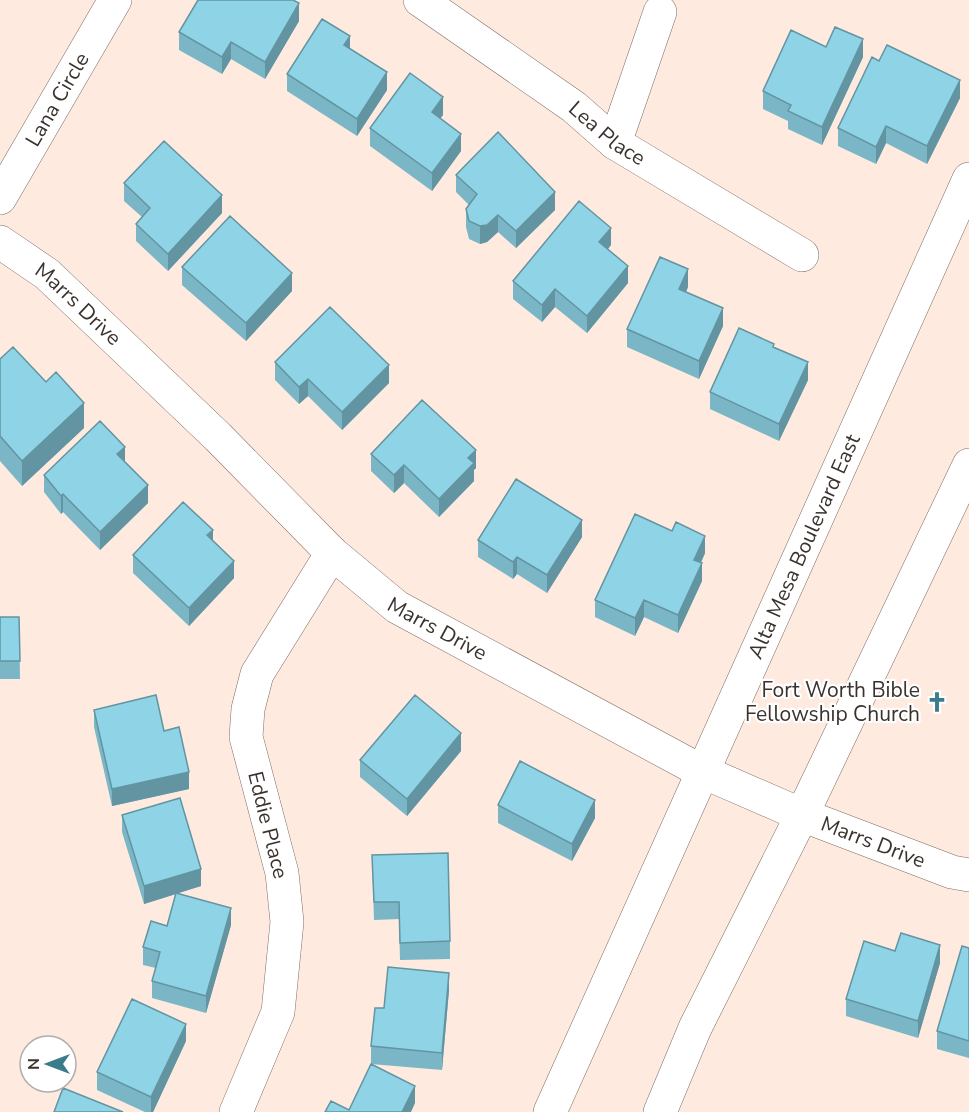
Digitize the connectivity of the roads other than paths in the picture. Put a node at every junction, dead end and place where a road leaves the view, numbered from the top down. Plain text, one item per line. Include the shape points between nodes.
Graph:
1 (115, 0) edge
2 (420, 0) edge
3 (660, 12) dead end
4 (615, 144) junction
5 (969, 179) edge
6 (0, 198) edge
7 (0, 242) edge
8 (802, 255) dead end
9 (969, 465) edge
10 (332, 553) junction
11 (701, 771) junction
12 (802, 815) junction
13 (969, 875) edge
14 (236, 1112) edge
15 (550, 1112) edge
16 (660, 1112) edge

1 - 6 street, Lana Circle
2 - 4 street, Lea Place via 574,107
3 - 4 street
4 - 8 street, Lea Place
5 - 11 street, Alta Mesa Boulevard East
7 - 10 street, Marrs Drive via 56,282
9 - 12 street
10 - 11 street, Marrs Drive via 397,607
10 - 14 street, Eddie Place via 257,674 248,709 246,737 282,873 287,922 278,1012
11 - 12 street, Marrs Drive
11 - 15 street, Alta Mesa Boulevard East
12 - 13 street, Marrs Drive
12 - 16 street via 695,1028

